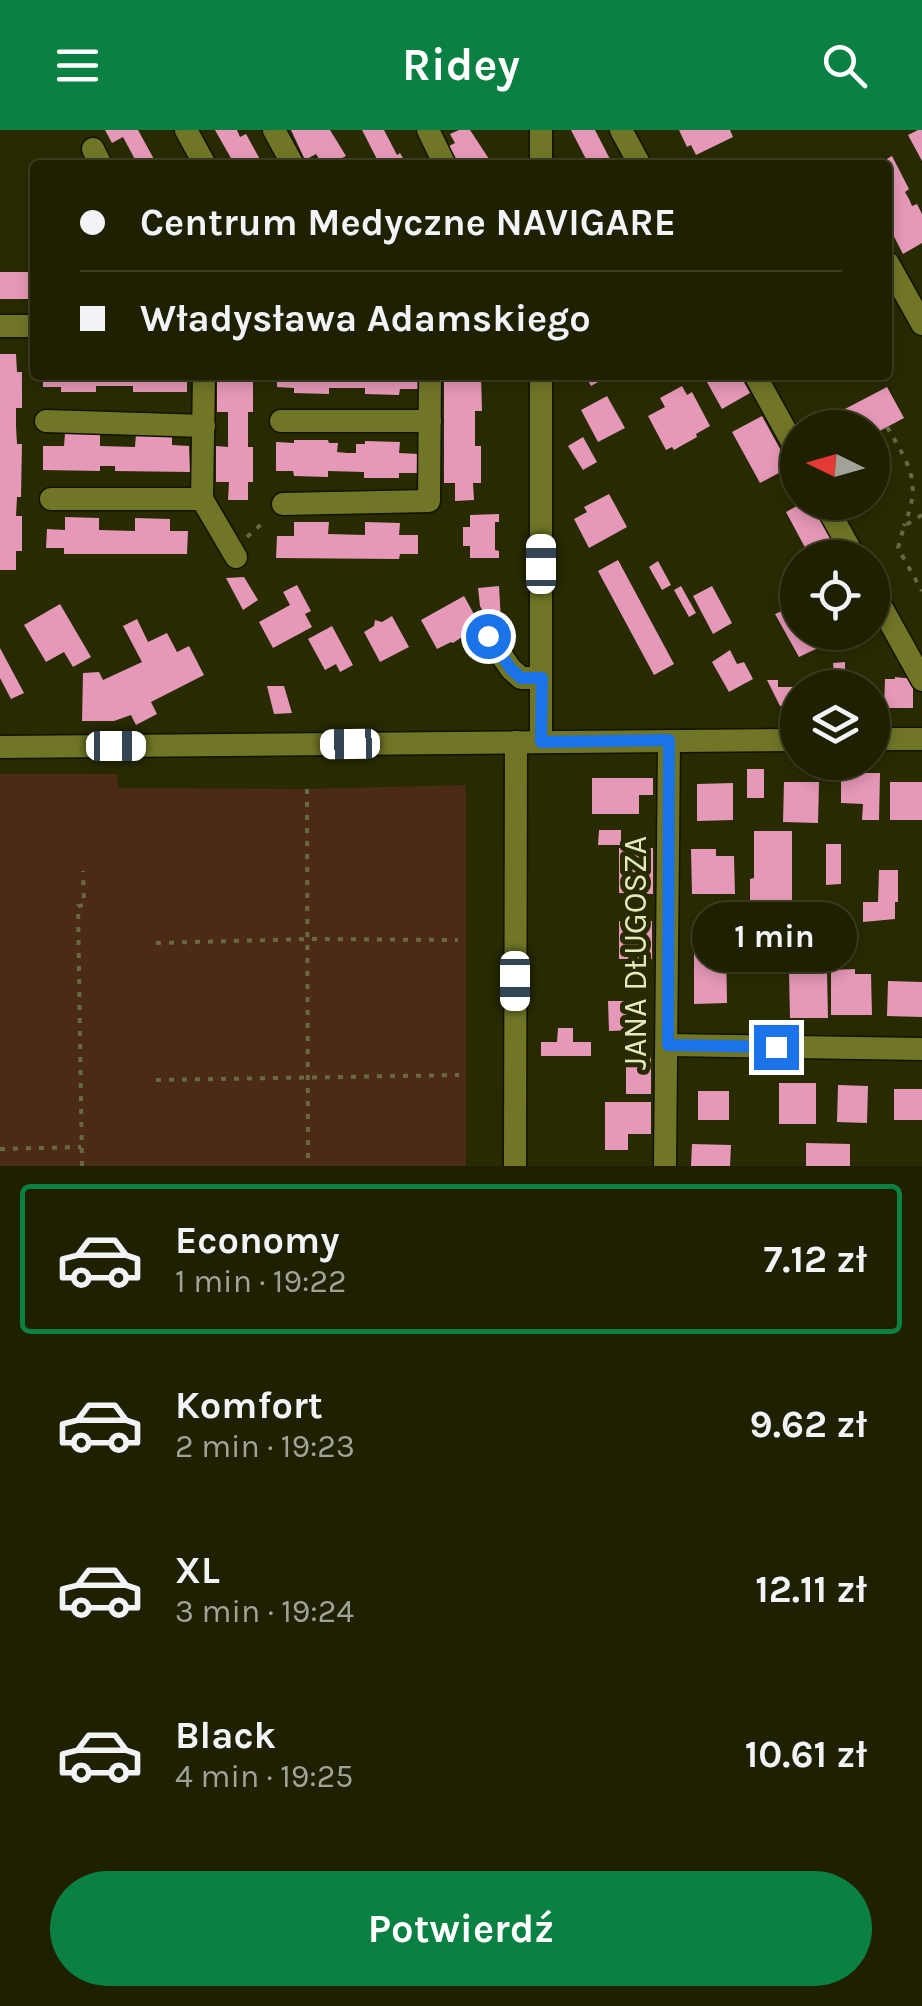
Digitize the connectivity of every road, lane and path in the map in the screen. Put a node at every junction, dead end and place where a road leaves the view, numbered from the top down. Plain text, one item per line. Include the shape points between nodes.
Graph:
1 (186, 130) edge
2 (274, 130) edge
3 (428, 130) edge
4 (541, 130) edge
5 (620, 130) edge
6 (202, 160) edge
7 (290, 160) edge
8 (443, 160) edge
9 (541, 160) edge
10 (637, 160) edge
11 (892, 270) edge
12 (922, 324) edge
13 (0, 326) edge
14 (30, 326) edge
15 (204, 380) edge
16 (430, 380) edge
17 (541, 380) edge
18 (758, 380) edge
19 (780, 420) edge
20 (46, 421) dead end
21 (281, 421) dead end
22 (430, 421) junction
23 (204, 426) junction
24 (890, 432) edge
25 (895, 441) junction
26 (890, 444) edge
27 (51, 498) dead end
28 (202, 500) junction
29 (282, 504) joint
30 (922, 515) edge
31 (904, 526) junction
32 (234, 554) joint
33 (922, 591) edge
34 (890, 622) edge
35 (488, 636) dead end
36 (542, 678) junction
37 (922, 680) edge
38 (890, 739) edge
39 (922, 739) edge
40 (669, 740) junction
41 (780, 740) edge
42 (516, 742) junction
43 (541, 742) junction
44 (0, 747) edge
45 (307, 789) dead end
46 (83, 871) dead end
47 (308, 939) junction
48 (458, 940) dead end
49 (156, 943) dead end
50 (668, 1045) junction
51 (922, 1049) edge
52 (460, 1075) dead end
53 (310, 1077) junction
54 (156, 1080) dead end
55 (81, 1147) junction
56 (0, 1149) edge
57 (82, 1166) edge
58 (308, 1166) edge
59 (515, 1166) edge
60 (665, 1166) edge

1 - 6 street
2 - 7 street
3 - 8 street
4 - 9 street
5 - 10 street
11 - 12 street
13 - 14 street
15 - 23 street
16 - 22 street
17 - 36 street
18 - 19 street
20 - 23 street
21 - 22 street
22 - 29 street via 429,502
23 - 28 street
24 - 25 path
25 - 26 path
25 - 31 path via 917,478 918,501
27 - 28 street
28 - 32 street
29 - 32 path
30 - 31 path
31 - 33 path via 898,548
34 - 37 street
35 - 36 street via 521,678
36 - 43 street
38 - 39 street
40 - 41 street
40 - 43 street
40 - 50 street, JANA DŁUGOSZA
42 - 43 street
42 - 44 street
42 - 59 street
45 - 47 path
46 - 55 path
47 - 48 path
47 - 49 path
47 - 53 path
50 - 51 street
50 - 60 street, JANA DŁUGOSZA
52 - 53 path
53 - 54 path
53 - 58 path
55 - 56 path
55 - 57 path

